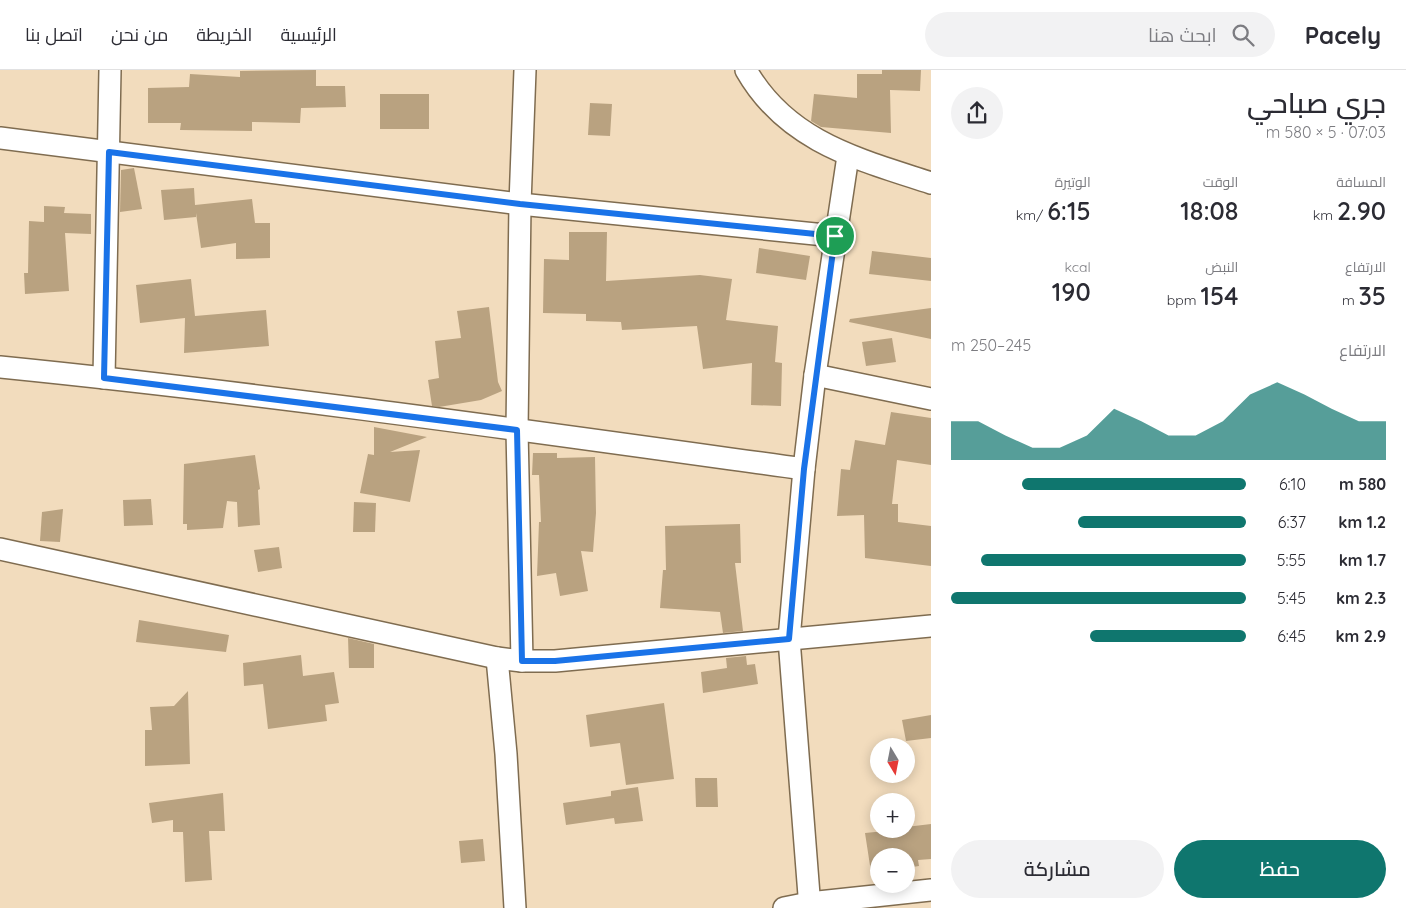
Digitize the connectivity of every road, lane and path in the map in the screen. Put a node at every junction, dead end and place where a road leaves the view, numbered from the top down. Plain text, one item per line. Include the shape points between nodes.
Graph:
1 (110, 70) edge
2 (524, 70) edge
3 (746, 70) edge
4 (0, 138) edge
5 (109, 152) junction
6 (848, 156) junction
7 (931, 182) edge
8 (520, 204) junction
9 (835, 236) junction
10 (0, 367) edge
11 (815, 375) junction
12 (104, 378) junction
13 (931, 398) edge
14 (517, 430) junction
15 (804, 469) junction
16 (0, 549) edge
17 (931, 626) edge
18 (789, 639) junction
19 (497, 658) junction
20 (522, 661) junction
21 (931, 890) edge
22 (810, 906) edge
23 (515, 908) edge
24 (784, 908) edge

1 - 5 street
2 - 8 street
3 - 6 street via 782,115 817,141
4 - 5 street
5 - 8 street
5 - 12 street
6 - 7 street
6 - 9 street
8 - 9 street
8 - 14 street
9 - 11 street
10 - 12 street
11 - 13 street
11 - 15 street
12 - 14 street
14 - 15 street
14 - 20 street
15 - 18 street
16 - 19 street
17 - 18 street
18 - 20 street via 555,661
18 - 22 street
19 - 20 street
19 - 23 street
21 - 22 street
22 - 24 street

